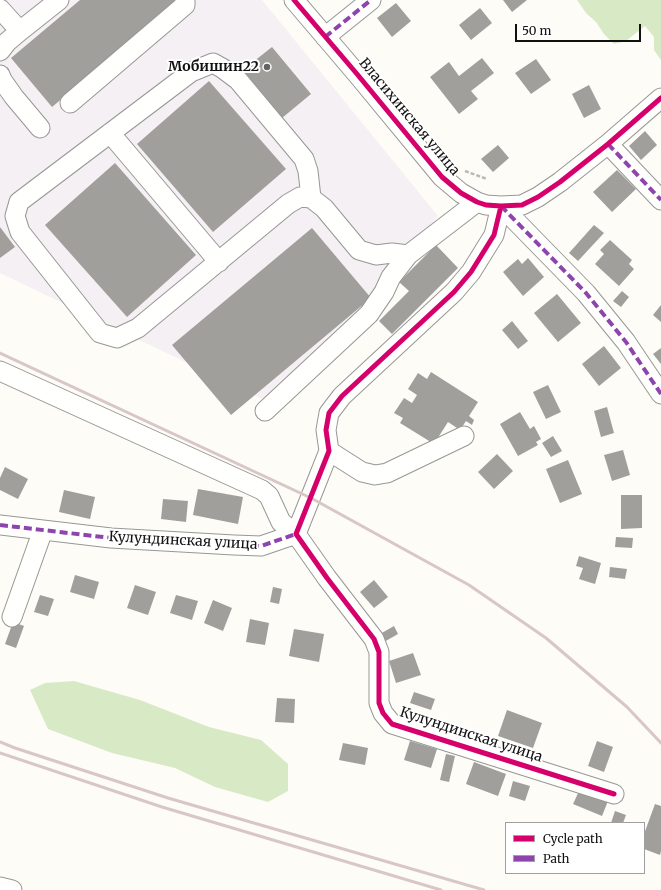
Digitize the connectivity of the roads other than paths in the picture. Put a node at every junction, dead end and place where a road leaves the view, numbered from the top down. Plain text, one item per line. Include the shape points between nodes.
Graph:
1 (59, 0) edge
2 (185, 0) edge
3 (294, 0) edge
4 (370, 0) edge
5 (0, 9) edge
6 (20, 30) junction
7 (326, 38) junction
8 (0, 51) edge
9 (0, 75) edge
10 (661, 98) edge
11 (70, 104) dead end
12 (40, 128) dead end
13 (110, 133) junction
14 (608, 144) junction
15 (311, 198) junction
16 (661, 200) edge
17 (476, 202) junction
18 (501, 206) junction
19 (408, 255) junction
20 (219, 262) junction
21 (0, 372) edge
22 (661, 394) edge
23 (265, 411) dead end
24 (464, 436) dead end
25 (329, 451) junction
26 (0, 525) edge
27 (43, 530) junction
28 (296, 534) junction
29 (12, 617) dead end
30 (614, 794) dead end
31 (0, 886) edge
32 (12, 890) edge

1 - 6 street
2 - 11 street via 185,5
3 - 7 street, Власихинская улица
4 - 7 street
5 - 6 street
6 - 8 street
7 - 17 street, Власихинская улица via 442,177
9 - 12 street via 14,97
10 - 14 street, Власихинская улица
13 - 15 street via 191,72 213,63 238,80 304,159
13 - 20 street
13 - 20 street via 19,202 15,216 20,232 100,333 117,338 138,328
14 - 16 street
14 - 18 street, Власихинская улица via 538,197 522,204
15 - 19 street via 324,208 359,250 376,255
15 - 20 street via 300,197 288,204
17 - 18 street, Власихинская улица
17 - 19 street
18 - 22 street via 586,293 626,342
18 - 25 street via 494,236 471,272 454,292 342,396 329,413 326,430
19 - 23 street via 391,277 369,314
21 - 28 street via 262,490 269,496 281,522
24 - 25 street via 387,472 375,475 362,472
25 - 28 street
26 - 27 street, Кулундинская улица
27 - 28 street, Кулундинская улица via 111,538 254,546
27 - 29 street
28 - 30 street, Кулундинская улица via 374,639 379,652 379,703 392,724
31 - 32 street

